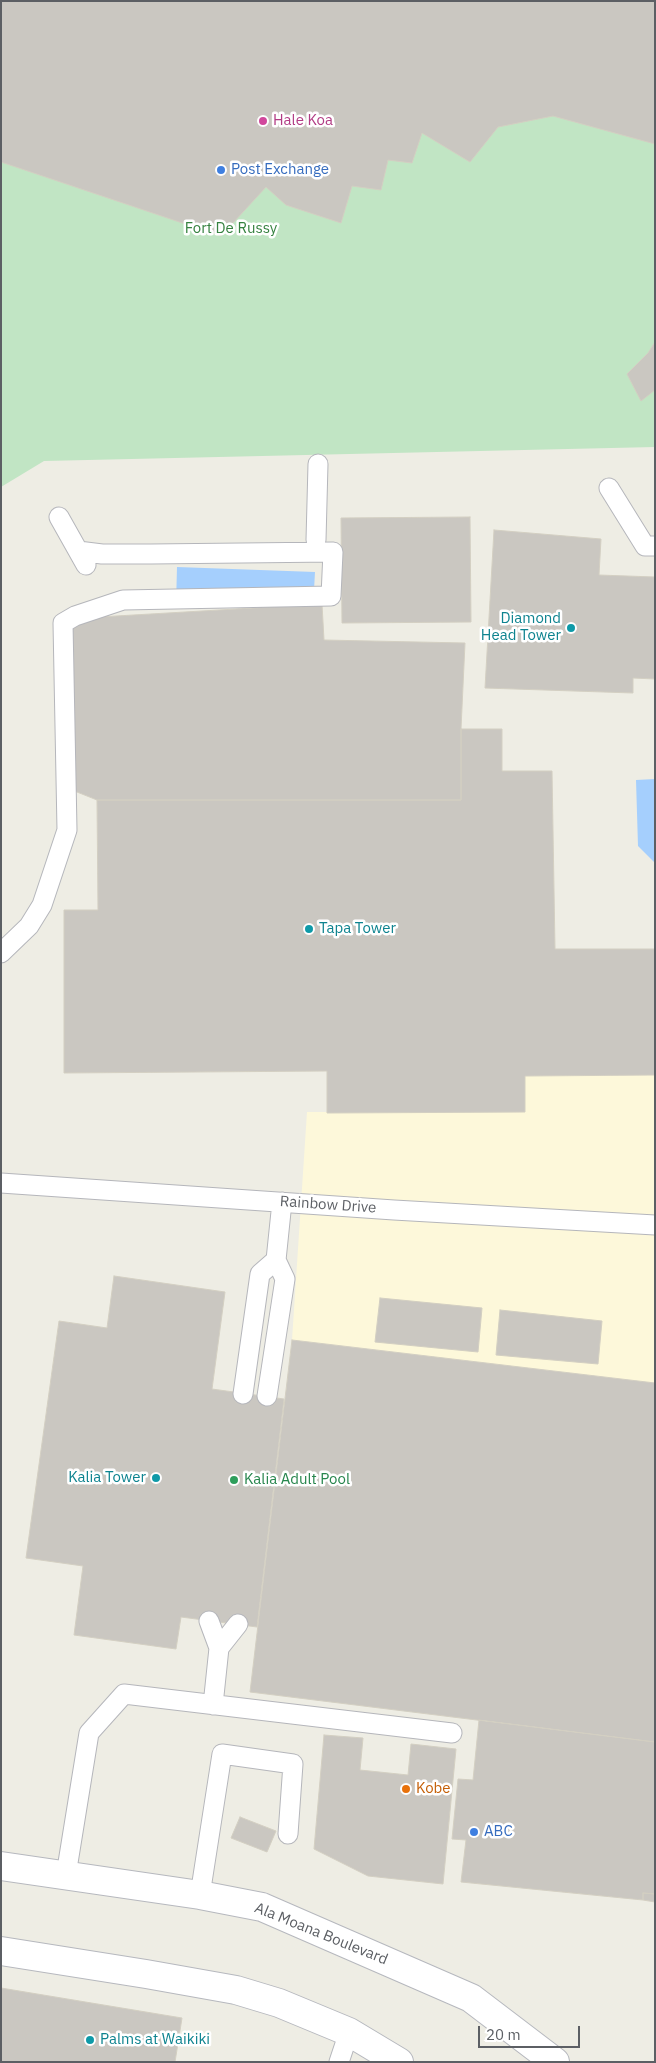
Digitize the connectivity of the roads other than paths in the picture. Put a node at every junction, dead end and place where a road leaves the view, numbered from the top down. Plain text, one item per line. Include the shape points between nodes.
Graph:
1 (318, 464) dead end
2 (609, 488) dead end
3 (59, 517) dead end
4 (316, 540) dead end
5 (655, 546) edge
6 (1, 953) edge
7 (1, 1183) edge
8 (282, 1202) junction
9 (655, 1225) edge
10 (276, 1260) junction
11 (243, 1394) dead end
12 (267, 1396) dead end
13 (209, 1621) dead end
14 (238, 1624) dead end
15 (219, 1648) junction
16 (213, 1704) junction
17 (452, 1734) dead end
18 (288, 1834) dead end
19 (1, 1866) edge
20 (66, 1875) junction
21 (200, 1895) junction
22 (1, 1951) edge
23 (349, 2032) junction
24 (339, 2062) edge
25 (399, 2062) edge
26 (555, 2062) edge

1 - 4 lane
2 - 5 lane via 644,546
3 - 6 lane via 82,558 102,554 333,552 331,596 123,600 63,623 67,830 42,905 29,926
7 - 8 lane, Rainbow Drive
8 - 9 lane, Rainbow Drive
8 - 10 lane
10 - 11 lane via 260,1274
10 - 12 lane via 285,1279
13 - 15 lane
14 - 15 lane
15 - 16 lane
16 - 17 lane
16 - 20 lane via 124,1694 89,1733
18 - 21 lane via 293,1764 222,1754
19 - 20 main road, Ala Moana Boulevard
20 - 21 main road, Ala Moana Boulevard
21 - 26 main road, Ala Moana Boulevard via 262,1907 471,1998
22 - 23 main road via 236,1990 279,2003
23 - 24 lane
23 - 25 main road

